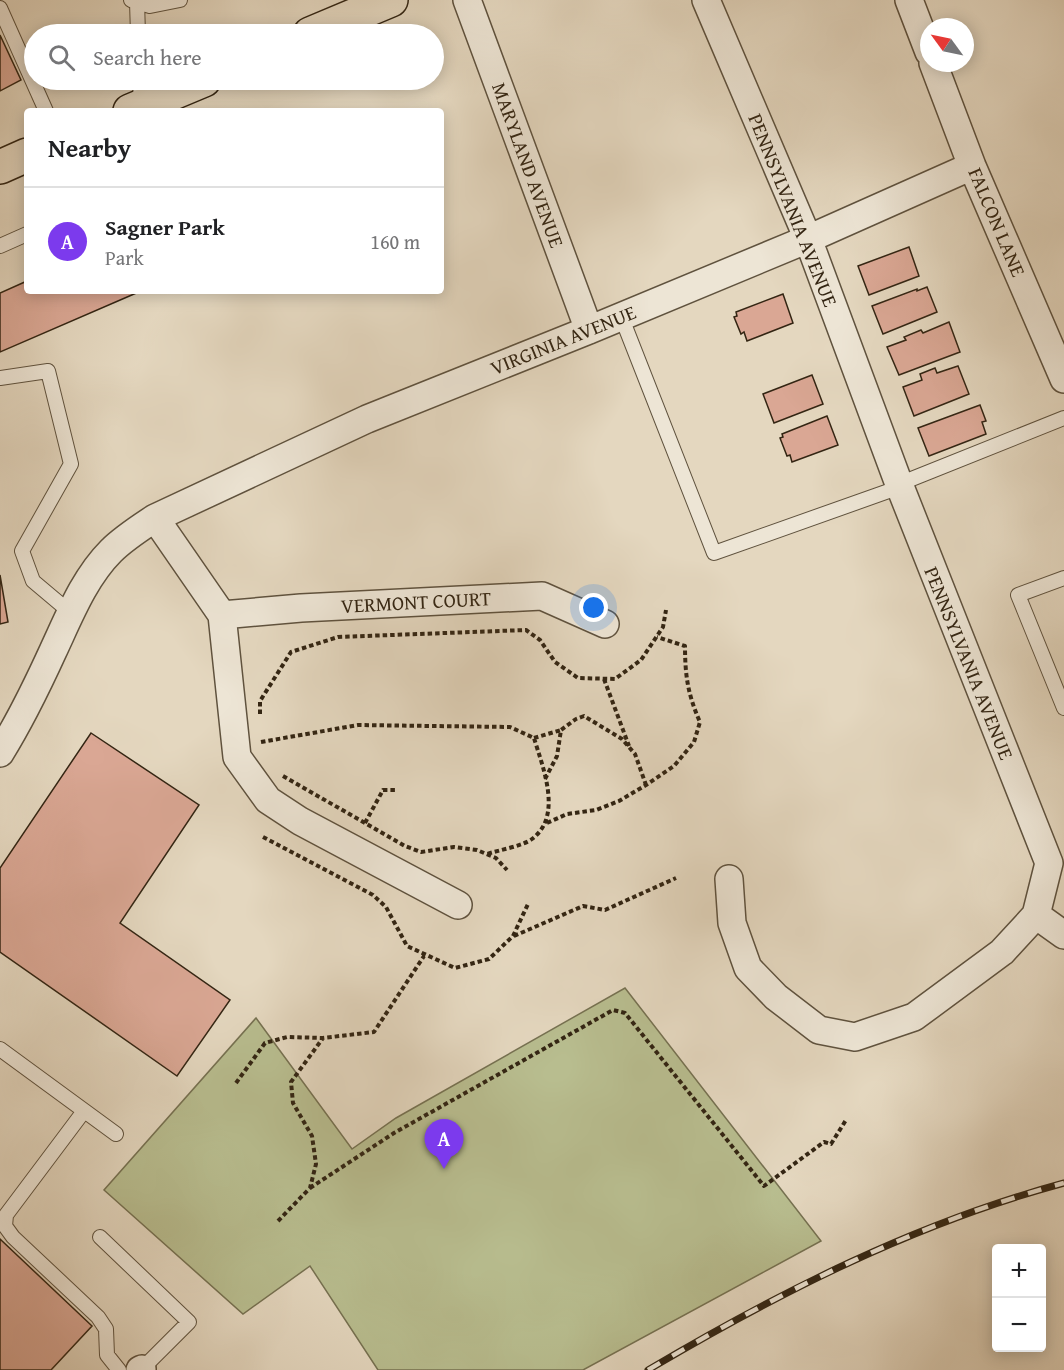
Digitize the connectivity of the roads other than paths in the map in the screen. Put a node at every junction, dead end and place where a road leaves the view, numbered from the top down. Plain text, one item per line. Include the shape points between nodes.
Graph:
1 (180, 0) edge
2 (391, 0) edge
3 (467, 0) edge
4 (706, 0) edge
5 (909, 0) edge
6 (134, 1) edge
7 (0, 8) edge
8 (137, 24) edge
9 (334, 24) edge
10 (920, 29) edge
11 (24, 62) edge
12 (936, 72) edge
13 (37, 90) edge
14 (169, 90) edge
15 (137, 99) edge
16 (45, 108) edge
17 (24, 156) edge
18 (0, 166) edge
19 (972, 166) junction
20 (24, 235) edge
21 (808, 239) junction
22 (0, 246) edge
23 (621, 316) junction
24 (589, 330) junction
25 (0, 378) edge
26 (1064, 379) edge
27 (1064, 418) edge
28 (899, 486) junction
29 (155, 518) junction
30 (1064, 578) edge
31 (70, 613) junction
32 (222, 615) junction
33 (605, 624) dead end
34 (1064, 708) edge
35 (0, 753) edge
36 (1057, 860) edge
37 (729, 879) dead end
38 (458, 905) dead end
39 (1035, 915) junction
40 (1064, 935) edge
41 (0, 1049) edge
42 (84, 1111) junction
43 (116, 1134) dead end
44 (100, 1237) dead end
45 (134, 1370) edge

1 - 6 lane via 150,6
2 - 9 main road
3 - 24 street, MARYLAND AVENUE
4 - 21 street, PENNSYLVANIA AVENUE
5 - 10 street
6 - 8 lane
7 - 11 lane
12 - 19 street, FALCON LANE
13 - 16 lane
14 - 15 main road
17 - 18 main road
19 - 21 street, VIRGINIA AVENUE
19 - 26 street, FALCON LANE
20 - 22 lane
21 - 23 street, VIRGINIA AVENUE
21 - 28 street, PENNSYLVANIA AVENUE
23 - 24 street, VIRGINIA AVENUE
23 - 28 lane via 714,553
24 - 29 street, VIRGINIA AVENUE via 367,419
25 - 31 lane via 48,371 71,464 22,551 33,581
27 - 28 lane
28 - 36 street, PENNSYLVANIA AVENUE via 993,726
29 - 31 street, VIRGINIA AVENUE via 110,552
29 - 32 street
30 - 34 lane via 1018,595
31 - 35 street, VIRGINIA AVENUE
32 - 33 street, VERMONT COURT via 542,596
32 - 38 street via 237,757 268,800
36 - 39 street, PENNSYLVANIA AVENUE
37 - 39 street, PENNSYLVANIA AVENUE via 732,924 748,968 776,997 819,1030 855,1037 914,1017 1002,952
39 - 40 street
41 - 42 lane
42 - 43 lane
42 - 45 lane via 6,1215 5,1226 98,1317 106,1329 107,1354
44 - 45 lane via 189,1322

